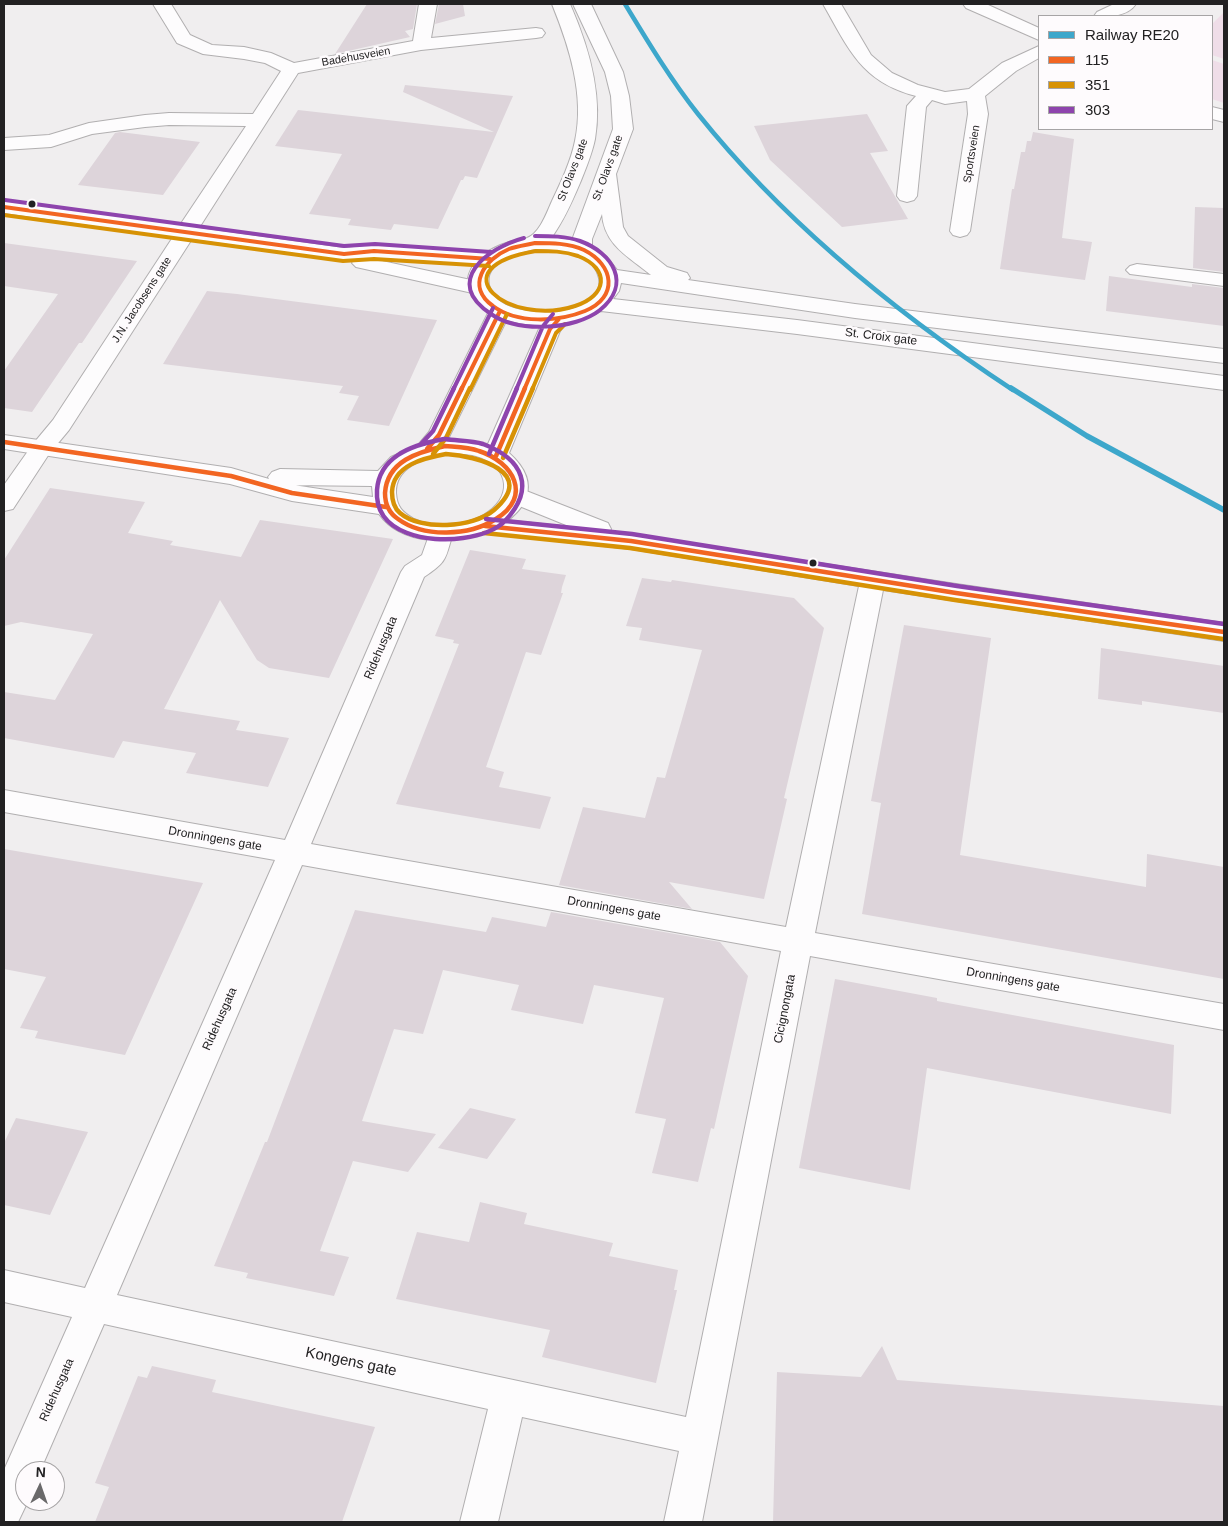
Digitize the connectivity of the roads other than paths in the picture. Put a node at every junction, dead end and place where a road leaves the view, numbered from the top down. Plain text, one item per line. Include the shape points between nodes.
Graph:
1 (162, 4) edge
2 (428, 4) edge
3 (561, 4) edge
4 (582, 4) edge
5 (832, 4) edge
6 (972, 4) edge
7 (1128, 4) edge
8 (1105, 15) edge
9 (536, 33) dead end
10 (1038, 35) edge
11 (421, 45) junction
12 (1038, 52) edge
13 (1009, 67) junction
14 (292, 69) junction
15 (1038, 73) edge
16 (928, 94) junction
17 (975, 94) junction
18 (260, 120) junction
19 (4, 144) edge
20 (607, 172) junction
21 (907, 196) dead end
22 (4, 207) edge
23 (960, 231) dead end
24 (186, 233) junction
25 (535, 243) junction
26 (582, 249) junction
27 (344, 254) junction
28 (490, 259) junction
29 (1137, 270) dead end
30 (610, 276) junction
31 (1224, 280) edge
32 (478, 288) junction
33 (716, 291) junction
34 (597, 304) junction
35 (500, 311) junction
36 (559, 318) junction
37 (1224, 356) edge
38 (1224, 383) edge
39 (4, 442) edge
40 (41, 449) junction
41 (427, 449) junction
42 (496, 456) junction
43 (231, 476) junction
44 (385, 479) junction
45 (516, 496) junction
46 (4, 503) edge
47 (386, 507) junction
48 (485, 526) junction
49 (441, 533) junction
50 (631, 541) junction
51 (873, 579) junction
52 (1224, 632) edge
53 (4, 801) edge
54 (293, 853) junction
55 (798, 942) junction
56 (1224, 1017) edge
57 (4, 1286) edge
58 (94, 1306) junction
59 (509, 1397) junction
60 (699, 1438) junction
61 (4, 1512) edge
62 (479, 1522) edge
63 (683, 1522) edge

1 - 14 main road via 183,39 209,50 271,59
2 - 11 main road
3 - 25 main road, St Olavs gate via 578,53 587,93 586,134 572,179 554,218
4 - 20 main road, St. Olavs gate via 614,72 620,96 623,128
5 - 16 main road via 864,58 884,77
6 - 10 main road
7 - 8 main road
9 - 11 main road, Badehusveien
11 - 14 main road, Badehusveien
12 - 13 main road
13 - 15 main road
13 - 17 main road
14 - 18 main road, J.N. Jacobsens gate
16 - 17 main road via 945,98
16 - 21 main road via 916,106
17 - 23 main road, Sportsveien via 978,114
18 - 19 main road via 145,121 89,129 50,141
18 - 24 main road, J.N. Jacobsens gate
20 - 26 main road, St. Olavs gate via 582,239
20 - 33 main road via 613,227 620,240 660,271
22 - 24 main road
24 - 27 main road
24 - 40 main road, J.N. Jacobsens gate via 61,425
25 - 26 main road via 560,243
25 - 28 main road via 510,248
26 - 30 main road via 601,260
27 - 28 main road via 374,251
27 - 32 main road via 368,266
28 - 32 main road via 479,272
29 - 31 main road
30 - 33 main road, St. Croix gate
30 - 34 main road via 609,290
32 - 35 main road via 485,300
33 - 37 main road, St. Croix gate
34 - 36 main road via 580,313
34 - 38 main road, St. Croix gate via 797,326
35 - 36 main road via 527,319
35 - 41 main road via 439,435
36 - 42 main road via 550,329
39 - 40 main road
40 - 43 main road
40 - 46 main road, J.N. Jacobsens gate
41 - 42 main road via 464,446
41 - 44 main road via 401,461
42 - 45 main road via 510,467 517,481
43 - 44 main road
43 - 47 main road via 292,493
44 - 47 main road via 382,493
45 - 48 main road via 506,512
45 - 50 main road
47 - 49 main road via 408,525
48 - 49 main road via 464,532
48 - 50 main road
49 - 54 main road, Ridehusgata via 433,559 414,572
50 - 51 main road
51 - 52 main road
51 - 55 main road, Cicignongata
53 - 54 main road, Dronningens gate
54 - 55 main road, Dronningens gate
54 - 58 main road, Ridehusgata
55 - 56 main road, Dronningens gate
55 - 60 main road, Cicignongata
57 - 58 main road, Kongens gate
58 - 59 main road, Kongens gate
58 - 61 main road, Ridehusgata
59 - 60 main road, Kongens gate
59 - 62 main road
60 - 63 main road, Cicignongata

